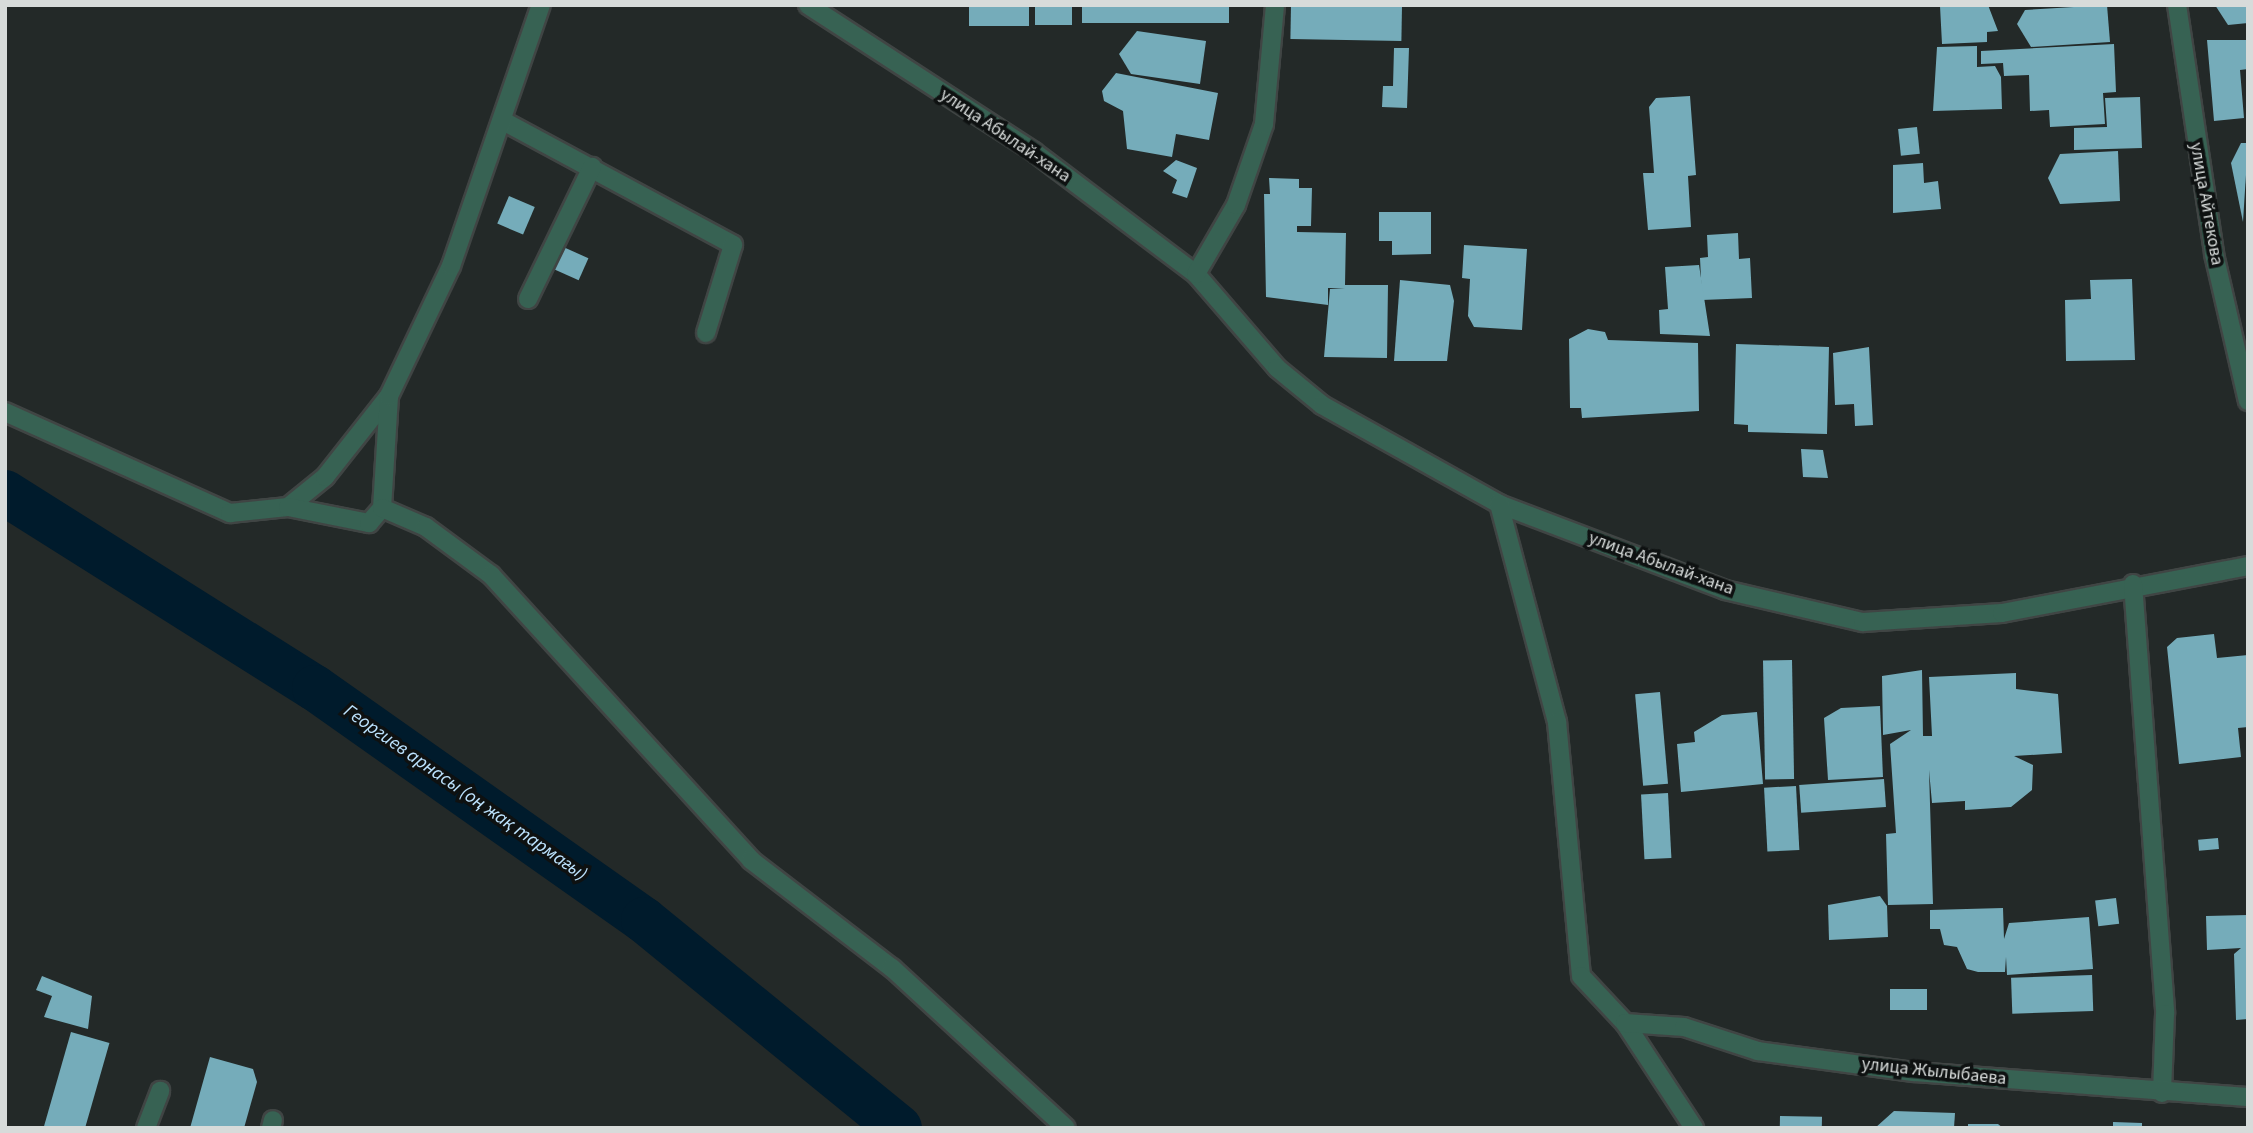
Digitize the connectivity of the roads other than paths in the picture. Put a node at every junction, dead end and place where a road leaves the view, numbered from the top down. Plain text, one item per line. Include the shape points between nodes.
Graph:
1 (541, 5) edge
2 (808, 5) edge
3 (1275, 5) edge
4 (2177, 5) edge
5 (505, 122) junction
6 (592, 167) junction
7 (1196, 274) junction
8 (528, 299) dead end
9 (706, 333) dead end
10 (389, 396) junction
11 (2248, 401) edge
12 (5, 412) edge
13 (1499, 504) junction
14 (288, 507) junction
15 (382, 508) junction
16 (2248, 566) edge
17 (2133, 584) junction
18 (1625, 1023) junction
19 (160, 1091) dead end
20 (2161, 1093) junction
21 (2248, 1097) edge
22 (146, 1128) edge
23 (1066, 1128) edge
24 (1694, 1128) edge

1 - 5 street
2 - 7 street, улица Абылай-хана via 1034,152
3 - 7 street via 1264,124 1236,205
4 - 11 street, улица Айтекова via 2214,254
5 - 6 street
5 - 10 street via 419,344
6 - 8 street
6 - 9 street via 733,245
7 - 13 street, улица Абылай-хана via 1277,368 1322,405
10 - 14 street via 325,477
10 - 15 street
12 - 14 street via 230,513
13 - 17 street, улица Абылай-хана via 1724,590 1863,622 2002,613
13 - 18 street via 1557,722 1581,976
14 - 15 street via 369,523
15 - 23 street via 426,527 491,575 751,860 892,968
16 - 17 street, улица Абылай-хана
17 - 20 street via 2165,1014
18 - 20 street, улица Жылыбаева via 1684,1027 1758,1051 1914,1072
18 - 24 street
19 - 22 street
20 - 21 street, улица Жылыбаева

